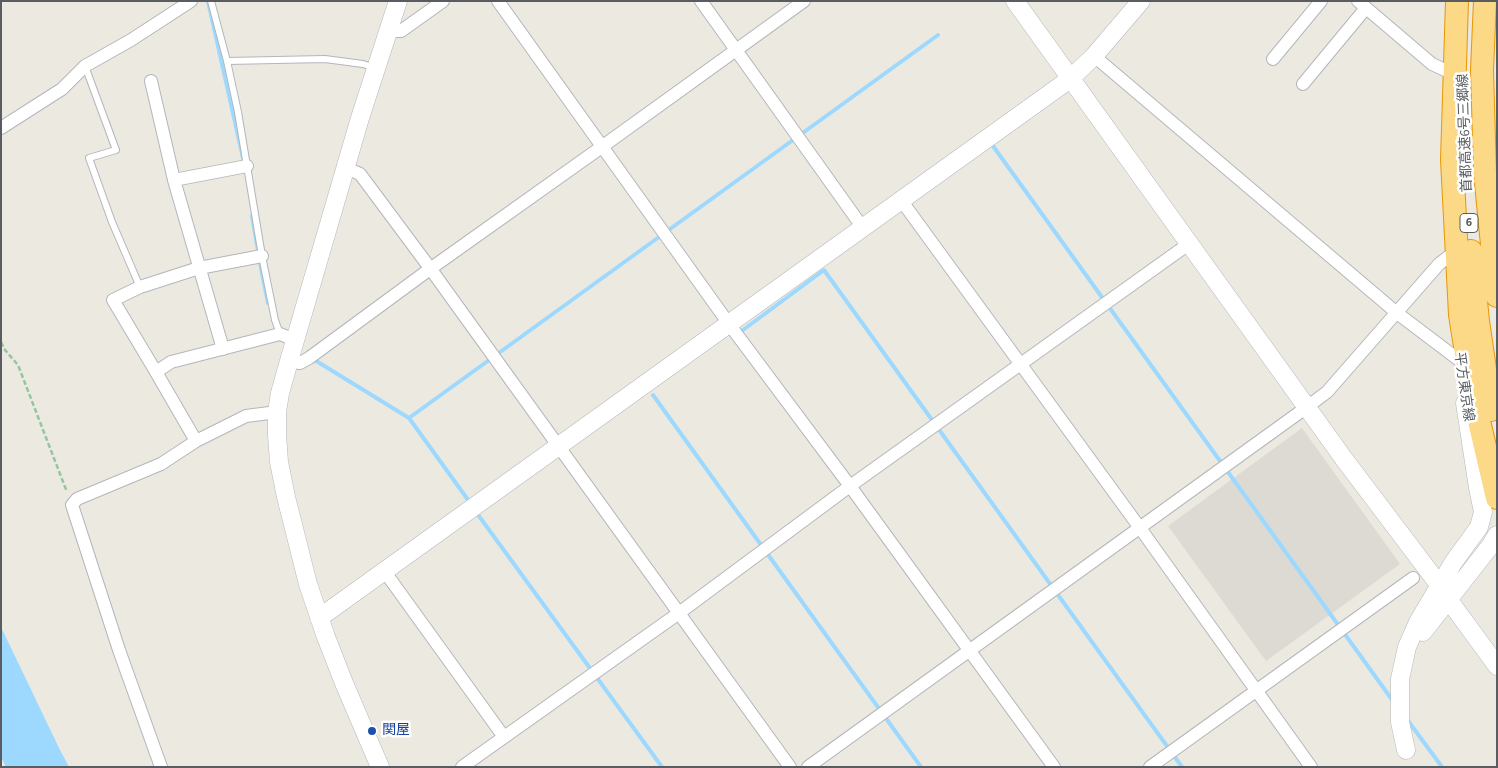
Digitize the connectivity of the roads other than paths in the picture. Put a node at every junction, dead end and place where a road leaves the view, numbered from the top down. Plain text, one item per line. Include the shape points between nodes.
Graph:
1 (191, 1) edge
2 (211, 1) edge
3 (398, 1) edge
4 (443, 1) edge
5 (498, 1) edge
6 (701, 1) edge
7 (804, 1) edge
8 (1015, 1) edge
9 (1141, 1) edge
10 (1321, 1) edge
11 (1485, 1) edge
12 (1495, 1) edge
13 (1362, 5) edge
14 (1458, 5) edge
15 (388, 31) junction
16 (736, 50) junction
17 (1094, 56) junction
18 (1273, 58) dead end
19 (227, 61) junction
20 (85, 66) junction
21 (377, 68) junction
22 (1446, 70) junction
23 (1070, 78) junction
24 (151, 81) dead end
25 (1302, 84) dead end
26 (1, 128) edge
27 (603, 146) junction
28 (248, 166) junction
29 (346, 168) junction
30 (174, 180) junction
31 (901, 200) junction
32 (1497, 210) edge
33 (863, 228) junction
34 (1190, 243) junction
35 (262, 256) junction
36 (1448, 257) junction
37 (199, 268) junction
38 (430, 269) junction
39 (140, 287) junction
40 (1497, 296) edge
41 (1397, 312) junction
42 (730, 324) junction
43 (288, 337) junction
44 (223, 349) junction
45 (1458, 360) junction
46 (289, 361) junction
47 (1020, 364) junction
48 (156, 372) junction
49 (1307, 407) junction
50 (277, 412) junction
51 (196, 442) junction
52 (1497, 443) edge
53 (559, 447) junction
54 (850, 486) junction
55 (1497, 498) edge
56 (1140, 528) junction
57 (1497, 535) edge
58 (385, 572) junction
59 (1413, 578) dead end
60 (1444, 593) junction
61 (679, 613) junction
62 (320, 618) junction
63 (970, 649) junction
64 (1497, 666) edge
65 (1256, 690) junction
66 (504, 737) junction
67 (1405, 759) edge
68 (161, 767) edge
69 (380, 767) edge
70 (462, 767) edge
71 (790, 767) edge
72 (808, 767) edge
73 (1054, 767) edge
74 (1150, 767) edge
75 (1311, 767) edge

1 - 20 street
2 - 19 lane
3 - 15 street
4 - 15 street via 401,31
5 - 27 street
6 - 16 street
7 - 16 street
8 - 23 street
9 - 17 street
10 - 18 street
11 - 40 highway, 首都高速6号三郷線 / 6 via 1482,70 1486,173
12 - 32 street via 1492,119
13 - 22 street via 1432,64
13 - 25 street
14 - 22 street, 平方東京線
14 - 52 highway, 首都高速6号三郷線 / 6 via 1464,70 1465,170 1471,252
14 - 55 highway via 1452,160 1460,315 1472,391
15 - 21 street
16 - 27 street
16 - 33 street
17 - 23 street
17 - 41 street
19 - 21 lane via 325,59
19 - 28 lane
20 - 26 street via 62,89
20 - 39 lane via 116,150 89,158
21 - 29 street
22 - 36 street, 平方東京線
23 - 31 street
23 - 34 street
24 - 30 street
27 - 38 street
27 - 42 street
28 - 30 street
28 - 35 lane
29 - 38 street via 360,174
29 - 43 street
30 - 37 street
31 - 33 street
31 - 47 street
33 - 42 street
34 - 47 street
34 - 49 street
35 - 37 street
35 - 43 lane via 275,320
36 - 41 street
36 - 45 street, 平方東京線
37 - 39 street
37 - 44 street
38 - 46 street via 309,358 300,363
38 - 53 street
39 - 48 street via 113,300
41 - 45 street
41 - 49 street via 1327,392
42 - 53 street
42 - 54 street
43 - 44 street
43 - 46 street
44 - 48 street via 171,362
45 - 60 street, 平方東京線 via 1483,512 1479,527 1453,563
46 - 50 street
47 - 54 street
47 - 56 street
48 - 51 street
49 - 56 street
49 - 60 street
50 - 51 street via 246,416
50 - 62 street via 279,462 286,497
51 - 68 street via 161,464 77,499 72,505
53 - 58 street
53 - 61 street
54 - 61 street
54 - 63 street
56 - 63 street
56 - 65 street
57 - 60 street, 平方東京線
58 - 62 street
58 - 66 street
59 - 65 street
60 - 64 street
60 - 67 street, 平方東京線 via 1418,622 1407,647 1400,679 1400,722
61 - 66 street
61 - 71 street
62 - 69 street
63 - 72 street
63 - 73 street
65 - 74 street
65 - 75 street
66 - 70 street

